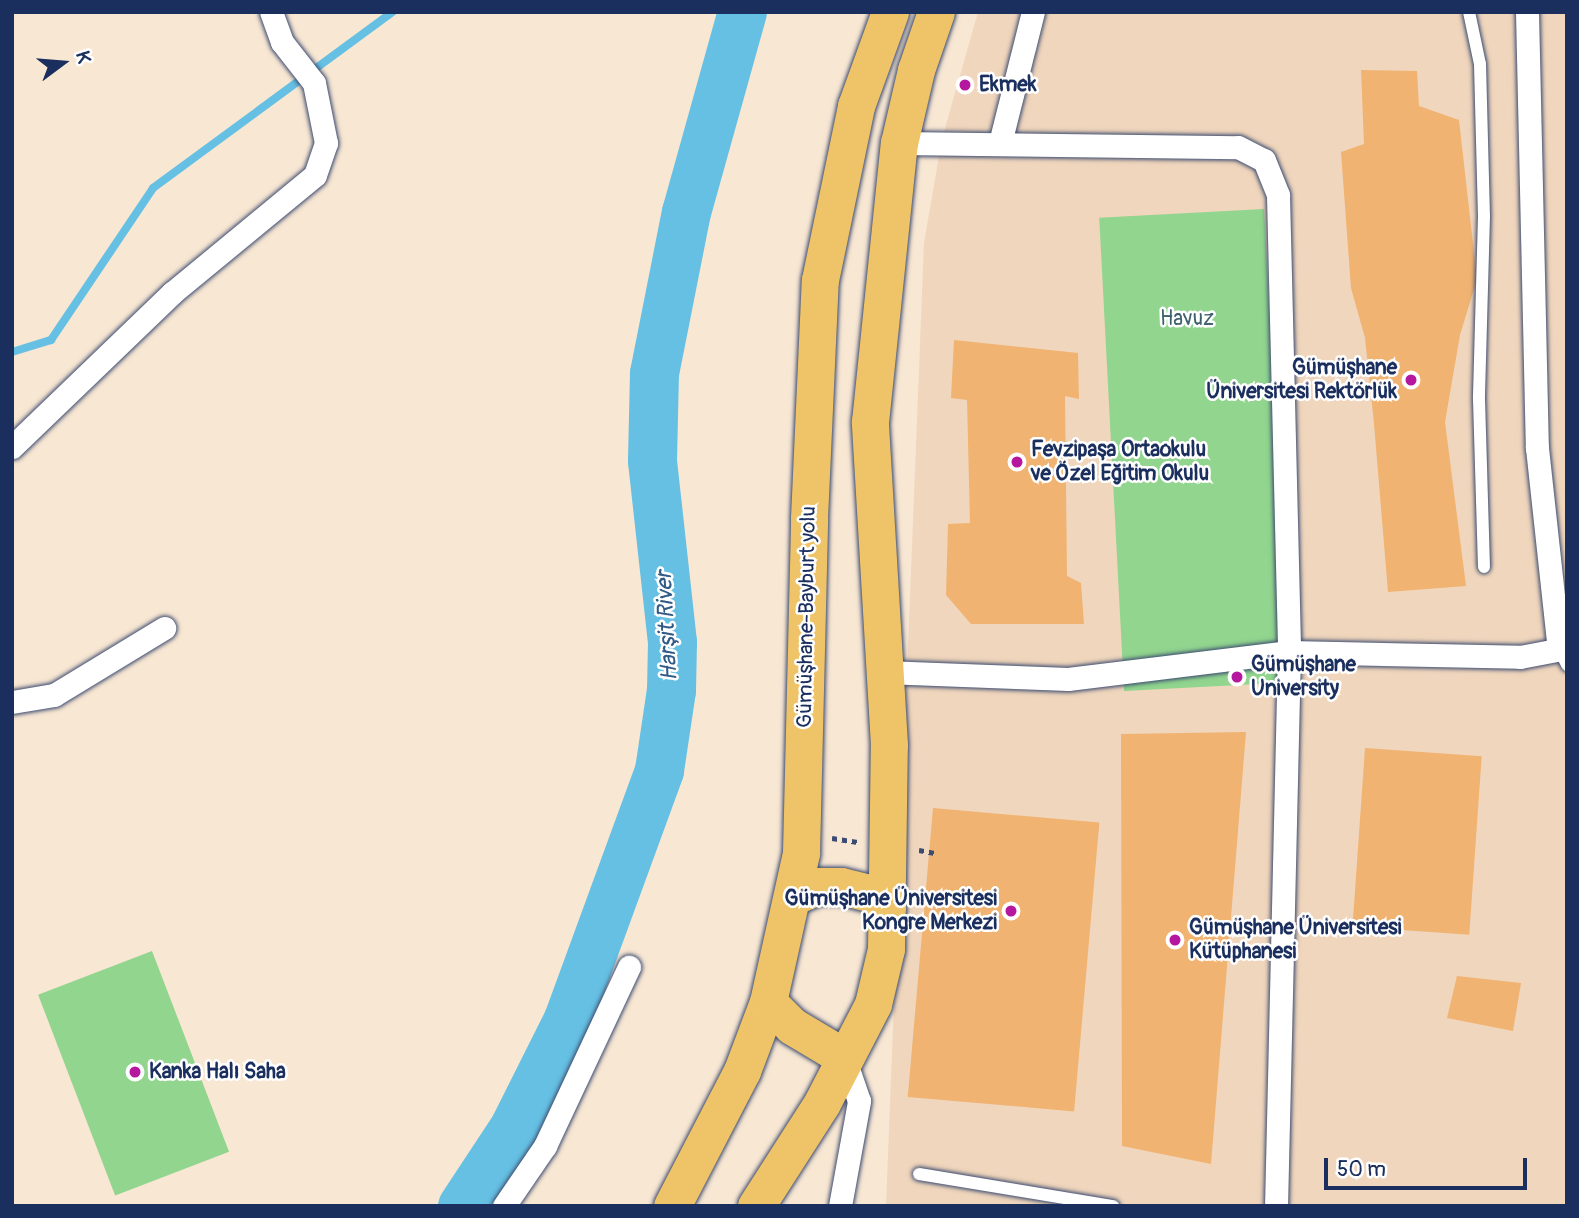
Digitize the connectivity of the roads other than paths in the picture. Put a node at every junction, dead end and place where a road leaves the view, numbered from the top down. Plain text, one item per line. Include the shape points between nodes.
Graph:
1 (271, 12) edge
2 (890, 12) edge
3 (936, 12) edge
4 (1033, 12) edge
5 (1469, 12) edge
6 (1527, 12) edge
7 (899, 143) junction
8 (1000, 144) junction
9 (12, 447) edge
10 (1484, 566) dead end
11 (164, 628) dead end
12 (1289, 652) junction
13 (1564, 654) edge
14 (884, 672) junction
15 (12, 702) edge
16 (792, 897) junction
17 (887, 907) junction
18 (629, 967) dead end
19 (768, 1002) junction
20 (844, 1057) junction
21 (919, 1174) dead end
22 (504, 1206) edge
23 (672, 1206) edge
24 (756, 1206) edge
25 (840, 1206) edge
26 (1113, 1206) edge
27 (1276, 1206) edge

1 - 9 street via 282,42 314,83 326,143 315,175 172,293
2 - 16 main road, Gümüşhane-Bayburt yolu via 856,106 820,280 808,518 802,843
3 - 7 main road
4 - 8 street
5 - 10 lane via 1480,64 1479,399
6 - 13 street via 1537,448
7 - 8 street
7 - 14 main road via 870,422
8 - 12 street via 1238,147 1264,160 1278,195
11 - 15 street via 54,695
12 - 13 street
12 - 14 street via 1068,679
12 - 27 street
14 - 17 main road via 889,745
16 - 17 main road via 818,886 841,886 872,894
16 - 19 main road, Gümüşhane-Bayburt yolu
17 - 20 main road via 886,949 873,1004
18 - 22 street via 545,1146
19 - 20 main road via 792,1026
19 - 23 main road, Gümüşhane-Bayburt yolu via 742,1071
20 - 24 main road via 822,1103
20 - 25 street via 859,1101
21 - 26 lane

